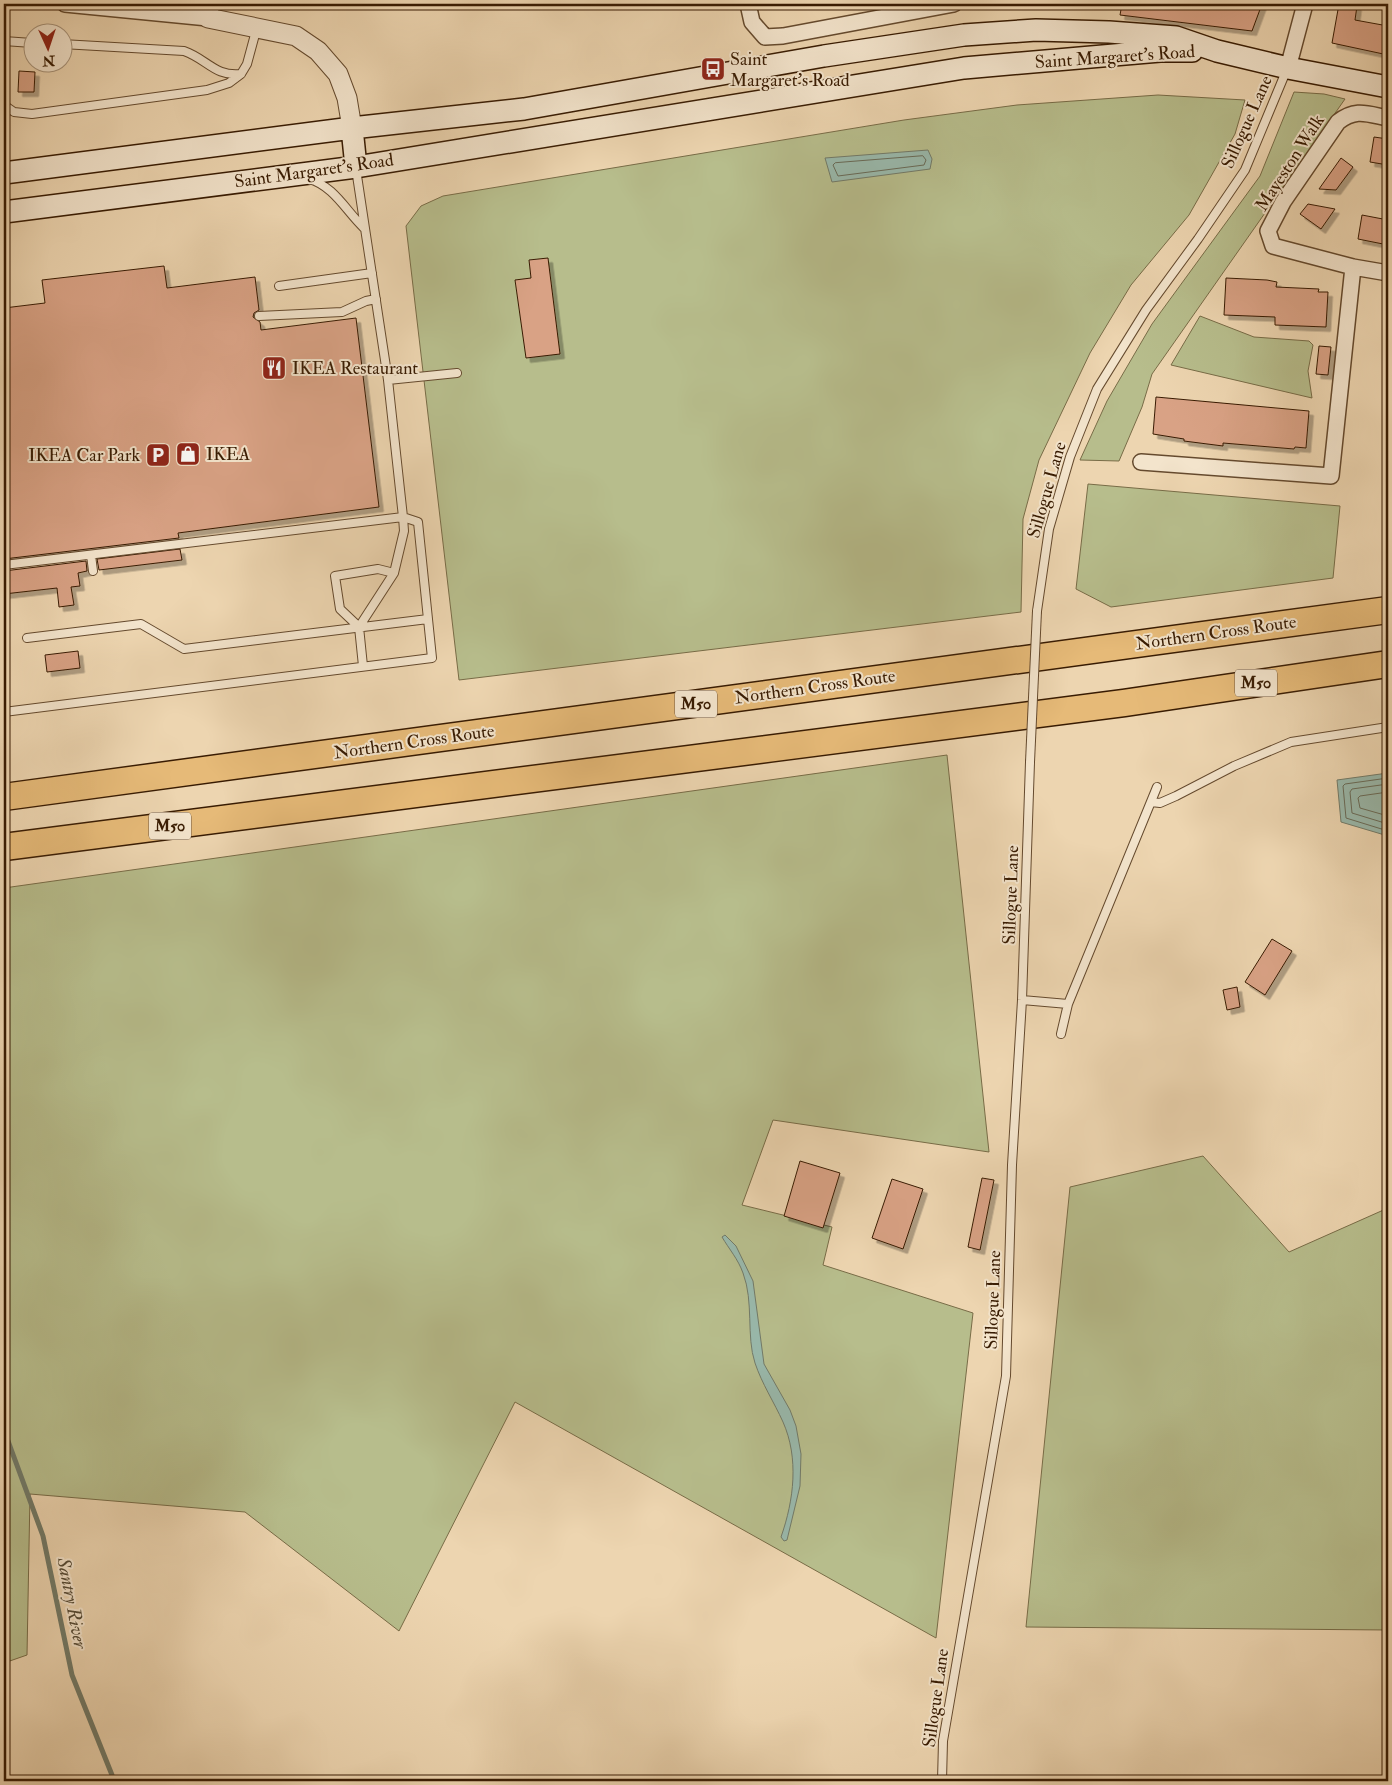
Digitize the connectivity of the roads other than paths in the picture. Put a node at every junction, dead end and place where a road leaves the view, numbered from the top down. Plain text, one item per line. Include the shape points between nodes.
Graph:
1 (65, 4) edge
2 (748, 4) edge
3 (954, 4) edge
4 (1305, 4) edge
5 (209, 11) edge
6 (256, 28) junction
7 (976, 34) junction
8 (4, 41) edge
9 (22, 42) edge
10 (72, 45) edge
11 (1217, 51) junction
12 (980, 66) junction
13 (1288, 68) junction
14 (242, 74) junction
15 (1388, 87) edge
16 (4, 105) edge
17 (1388, 118) edge
18 (352, 128) junction
19 (356, 167) junction
20 (4, 173) edge
21 (293, 174) junction
22 (4, 212) edge
23 (364, 228) junction
24 (1353, 268) junction
25 (372, 273) junction
26 (1388, 273) edge
27 (279, 286) dead end
28 (376, 299) junction
29 (260, 316) dead end
30 (457, 373) dead end
31 (388, 380) junction
32 (1141, 462) dead end
33 (404, 517) junction
34 (91, 555) junction
35 (4, 565) edge
36 (93, 571) dead end
37 (394, 573) junction
38 (1388, 610) edge
39 (428, 619) junction
40 (359, 628) junction
41 (27, 638) dead end
42 (1388, 664) edge
43 (363, 666) junction
44 (4, 712) edge
45 (1388, 727) edge
46 (1157, 787) dead end
47 (4, 797) edge
48 (1151, 802) junction
49 (336, 805) junction
50 (4, 847) edge
51 (4, 859) edge
52 (1022, 1000) junction
53 (1068, 1004) junction
54 (1061, 1034) dead end
55 (942, 1781) edge

1 - 5 street
2 - 3 street via 752,22 765,37
4 - 13 street
5 - 6 street
6 - 14 lane
6 - 18 street via 296,36 318,51 338,74 347,98
7 - 11 main road, Saint Margaret's Road via 1036,30 1109,32 1176,37
7 - 12 main road
7 - 18 main road, Saint Margaret's Road via 824,56 524,109
8 - 9 lane
10 - 14 lane via 184,51 195,54 224,74
11 - 12 main road, Saint Margaret's Road via 1160,51
11 - 13 main road, Saint Margaret's Road
12 - 19 main road, Saint Margaret's Road
13 - 15 main road, Saint Margaret's Road
13 - 52 lane, Sillogue Lane, bridge via 1244,170 1146,310 1097,389 1070,457 1049,529 1037,611
14 - 16 lane via 235,80 207,90 32,114 14,112
17 - 24 street, Mayeston Walk via 1359,112 1348,114 1338,122 1283,202 1268,231 1273,246
18 - 19 main road
18 - 20 main road, Saint Margaret's Road
19 - 21 main road, Saint Margaret's Road
19 - 23 lane
21 - 22 main road, Saint Margaret's Road
21 - 23 lane via 314,180 335,194
23 - 25 lane
24 - 26 street
24 - 32 street via 1331,476
25 - 27 lane
25 - 28 lane
28 - 29 lane via 342,312
28 - 31 lane
30 - 31 lane
31 - 33 lane
33 - 34 lane
33 - 37 lane
33 - 39 lane via 418,522
34 - 35 lane
34 - 36 lane
37 - 40 lane
37 - 40 lane via 378,569 335,576 340,609
38 - 47 highway, Northern Cross Route / M50
39 - 40 lane
39 - 43 lane via 432,658
40 - 41 lane via 184,649 141,624
40 - 43 lane
42 - 49 highway, M50 via 1115,704
43 - 44 lane
45 - 48 lane via 1291,742 1168,799
46 - 48 lane
48 - 53 lane
49 - 50 highway, M50
49 - 51 highway
52 - 53 lane
52 - 55 lane, Sillogue Lane via 1012,1165 1006,1376 943,1741
53 - 54 lane

